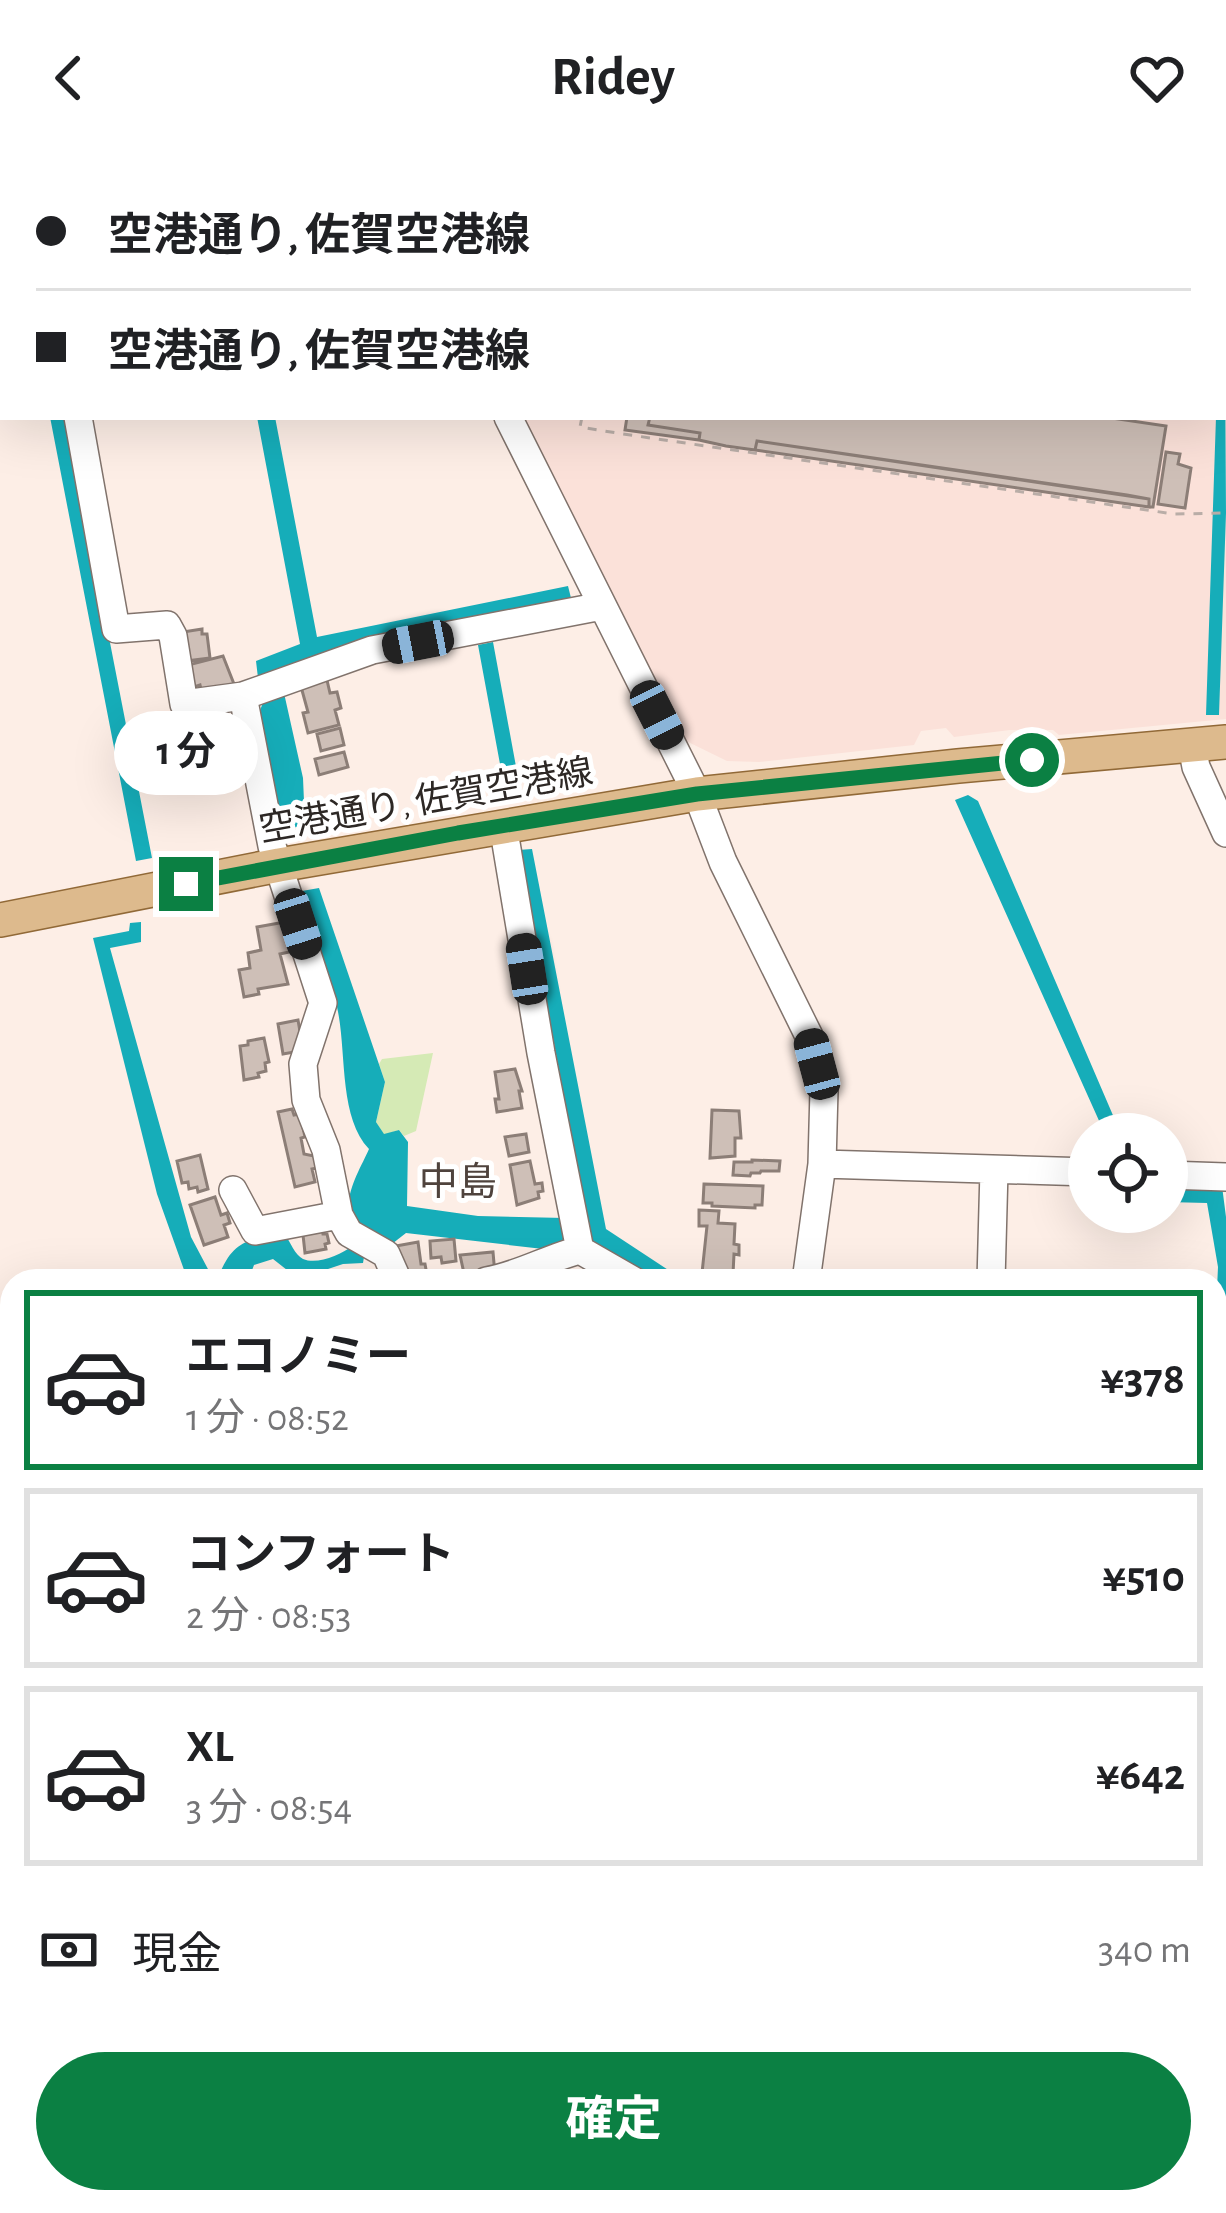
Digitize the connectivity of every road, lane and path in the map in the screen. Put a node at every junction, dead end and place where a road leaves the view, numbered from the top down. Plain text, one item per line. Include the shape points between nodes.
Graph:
1 (79, 420) edge
2 (509, 420) edge
3 (581, 420) edge
4 (958, 470) dead end
5 (956, 482) junction
6 (1127, 495) dead end
7 (1125, 506) junction
8 (1226, 514) edge
9 (602, 606) junction
10 (243, 696) junction
11 (1226, 742) edge
12 (1192, 746) junction
13 (697, 794) junction
14 (503, 825) junction
15 (1226, 833) edge
16 (279, 865) junction
17 (0, 920) edge
18 (822, 1164) junction
19 (994, 1170) junction
20 (1068, 1172) edge
21 (1188, 1176) edge
22 (1226, 1177) edge
23 (233, 1190) dead end
24 (339, 1215) junction
25 (580, 1250) junction
26 (393, 1269) edge
27 (525, 1269) edge
28 (613, 1269) edge
29 (808, 1269) edge
30 (992, 1269) edge

1 - 10 street via 116,629 167,626 184,704
2 - 9 street
3 - 5 path via 580,427
4 - 5 path
5 - 7 path
6 - 7 path
7 - 8 path
9 - 10 street via 372,650
9 - 13 street
10 - 16 street
11 - 12 main road, 空港通り, 佐賀空港線
12 - 13 main road, 空港通り, 佐賀空港線
12 - 15 street
13 - 14 main road, 空港通り, 佐賀空港線
13 - 18 street via 810,1038 824,1090
14 - 16 main road, 空港通り, 佐賀空港線
14 - 25 street
16 - 17 main road, 空港通り, 佐賀空港線
16 - 24 street via 323,1003 303,1064
18 - 19 street
18 - 29 street
19 - 20 street
19 - 30 street
21 - 22 street
23 - 24 street via 255,1231
24 - 26 street
25 - 27 street
25 - 28 street

